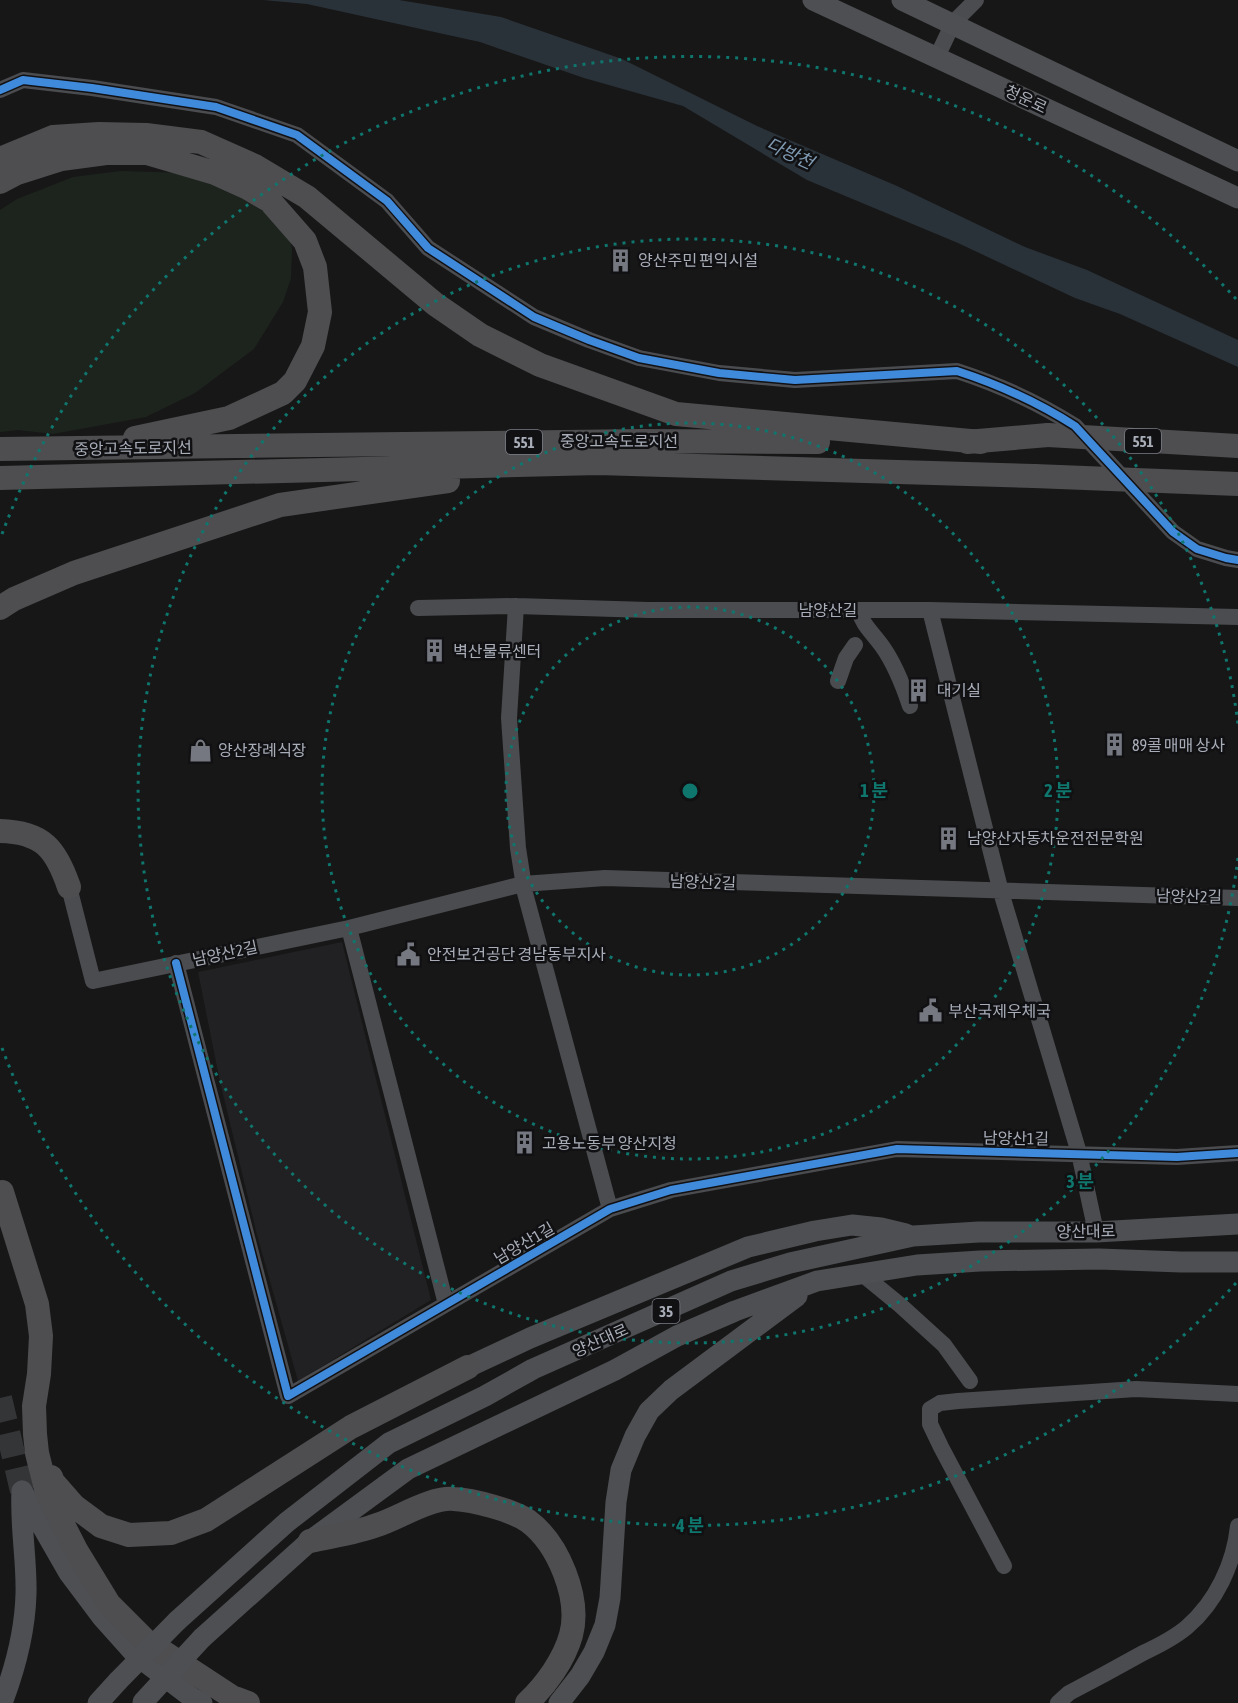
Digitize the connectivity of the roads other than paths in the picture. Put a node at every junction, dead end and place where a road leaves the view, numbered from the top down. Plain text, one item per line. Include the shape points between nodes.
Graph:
1 (813, 0) edge
2 (902, 0) edge
3 (975, 0) edge
4 (953, 23) junction
5 (937, 57) junction
6 (0, 90) edge
7 (0, 159) edge
8 (1238, 161) edge
9 (0, 182) edge
10 (1238, 198) edge
11 (981, 442) junction
12 (1238, 446) edge
13 (0, 449) edge
14 (84, 449) junction
15 (598, 463) junction
16 (0, 478) edge
17 (1238, 484) edge
18 (1238, 560) edge
19 (516, 606) junction
20 (0, 608) edge
21 (418, 608) dead end
22 (859, 610) junction
23 (930, 610) junction
24 (1238, 617) edge
25 (855, 645) dead end
26 (838, 681) dead end
27 (910, 706) dead end
28 (0, 831) edge
29 (523, 884) junction
30 (69, 887) joint
31 (1001, 892) junction
32 (1238, 898) edge
33 (349, 928) junction
34 (176, 963) junction
35 (1079, 1153) junction
36 (1238, 1153) edge
37 (2, 1192) dead end
38 (610, 1209) junction
39 (1238, 1224) edge
40 (1096, 1232) junction
41 (913, 1236) junction
42 (1238, 1262) edge
43 (861, 1273) junction
44 (816, 1281) junction
45 (446, 1304) junction
46 (468, 1367) joint
47 (970, 1381) dead end
48 (1238, 1394) edge
49 (35, 1434) junction
50 (1238, 1526) edge
51 (310, 1541) junction
52 (1004, 1566) dead end
53 (142, 1702) edge
54 (2, 1703) edge
55 (98, 1703) edge
56 (202, 1703) edge
57 (248, 1703) edge
58 (527, 1703) edge
59 (559, 1703) edge
60 (1058, 1703) edge

1 - 5 main road, 청운로
2 - 4 main road
3 - 4 street
4 - 5 street
4 - 8 main road
5 - 10 main road, 청운로
6 - 18 street via 23,80 216,106 297,135 387,201 438,255 534,317 639,358 719,373 795,380 957,370 981,379 1075,426 1173,532 1197,549
7 - 11 highway via 53,137 146,135 201,142 255,166 307,197 435,304 480,335 540,365 676,414
9 - 14 highway via 61,159 147,153 214,172 270,201 305,242 315,267 320,312 314,346 295,381 283,393 229,418
11 - 12 highway, 중앙고속도로지선 / 551, bridge via 1048,435
11 - 14 highway, 중앙고속도로지선 / 551 via 641,441
13 - 14 highway, 중앙고속도로지선 / 551
15 - 16 highway, 중앙고속도로지선 / 551
15 - 17 highway, 중앙고속도로지선 / 551, bridge
15 - 20 highway via 279,505 74,573
19 - 21 street, 남양산길
19 - 22 street, 남양산길
19 - 29 street via 509,718
22 - 23 street, 남양산길
22 - 27 street via 861,621 897,672
23 - 24 street, 남양산길
23 - 31 street
25 - 26 street
28 - 30 highway via 20,832 52,850
29 - 31 street, 남양산2길 via 604,878
29 - 33 street, 남양산2길
29 - 38 street
30 - 34 street, 남양산2길 via 93,981
31 - 32 street, 남양산2길
31 - 35 street
33 - 34 street, 남양산2길
33 - 45 street
34 - 45 street, 남양산1길 via 288,1396
35 - 36 street, 남양산1길 via 1177,1157
35 - 38 street, 남양산1길 via 897,1149 671,1190
35 - 40 street
37 - 49 highway via 37,1304 41,1336
38 - 45 street, 남양산1길
39 - 40 main road, 양산대로 / 35
40 - 41 main road, 양산대로 / 35
41 - 46 main road via 852,1226 748,1247
41 - 55 main road, 양산대로 / 35, bridge via 790,1263 731,1281 533,1369 388,1443 287,1522 177,1621
42 - 43 main road, 양산대로 / 35 via 980,1261
43 - 44 main road, 양산대로 / 35
43 - 47 street via 944,1346
44 - 51 main road, 양산대로 / 35 via 677,1336 615,1370 408,1468
44 - 59 main road via 671,1390 649,1411 621,1470 605,1625 580,1676
46 - 49 highway via 351,1427 206,1520 171,1533 129,1535 101,1526 74,1506 53,1482
48 - 52 street via 1136,1389 957,1401 930,1409 930,1424
49 - 57 highway via 47,1493 109,1604 145,1640
50 - 60 street via 1226,1575 1187,1627 1069,1693
51 - 53 main road, 양산대로 / 35, bridge via 202,1638
51 - 58 highway via 376,1526 414,1508 452,1498 491,1505 527,1521 547,1541 562,1565 573,1602 571,1634 560,1660 542,1689
54 - 56 main road via 12,1676 26,1594 22,1491 69,1574 102,1617 136,1655

